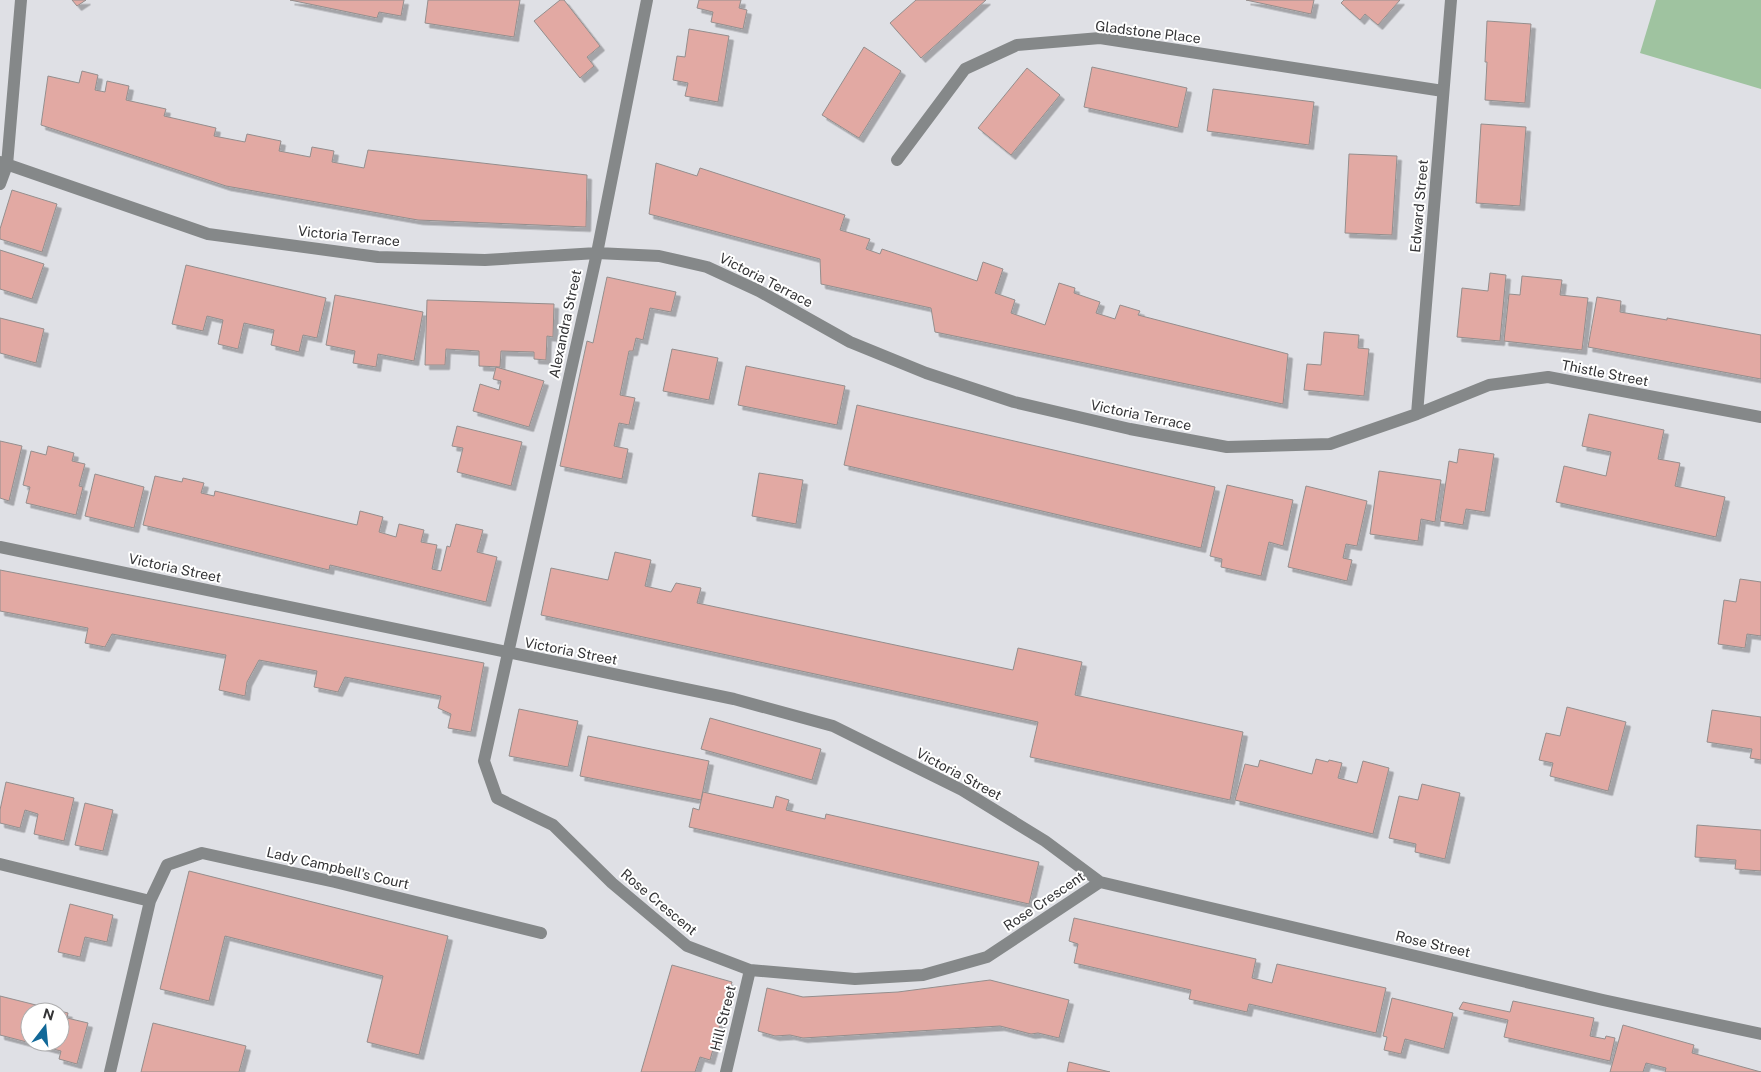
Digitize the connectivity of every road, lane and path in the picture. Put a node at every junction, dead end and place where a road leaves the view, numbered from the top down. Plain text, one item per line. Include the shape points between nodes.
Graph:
1 (21, 0) edge
2 (648, 0) edge
3 (1451, 0) edge
4 (1443, 90) junction
5 (896, 160) dead end
6 (4, 163) edge
7 (0, 184) edge
8 (596, 253) junction
9 (1416, 414) junction
10 (1761, 417) edge
11 (0, 547) edge
12 (508, 654) junction
13 (0, 864) edge
14 (1100, 882) junction
15 (150, 901) junction
16 (541, 933) dead end
17 (750, 970) junction
18 (1761, 1034) edge
19 (110, 1072) edge
20 (726, 1072) edge

1 - 6 street
2 - 8 street, Alexandra Street
3 - 4 street, Edward Street
4 - 5 street, Gladstone Place via 1100,38 1017,45 965,69
4 - 9 street, Edward Street
6 - 7 street
6 - 8 street, Victoria Terrace via 208,234 378,257 485,260
8 - 9 street, Victoria Terrace via 659,256 708,267 759,290 850,342 926,373 1014,402 1130,429 1227,447 1330,444
8 - 12 street, Alexandra Street
9 - 10 street, Thistle Street via 1489,385 1548,377
11 - 12 street, Victoria Street
12 - 14 street, Victoria Street via 734,699 833,726 962,790 1045,841
12 - 17 street, Rose Crescent via 484,761 497,798 553,826 687,946
13 - 15 street
14 - 17 street, Rose Crescent via 987,957 923,975 855,979
14 - 18 street, Rose Street
15 - 16 street, Lady Campbell's Court via 167,865 202,853
15 - 19 street, Lady Campbell's Court
17 - 20 street, Hill Street

